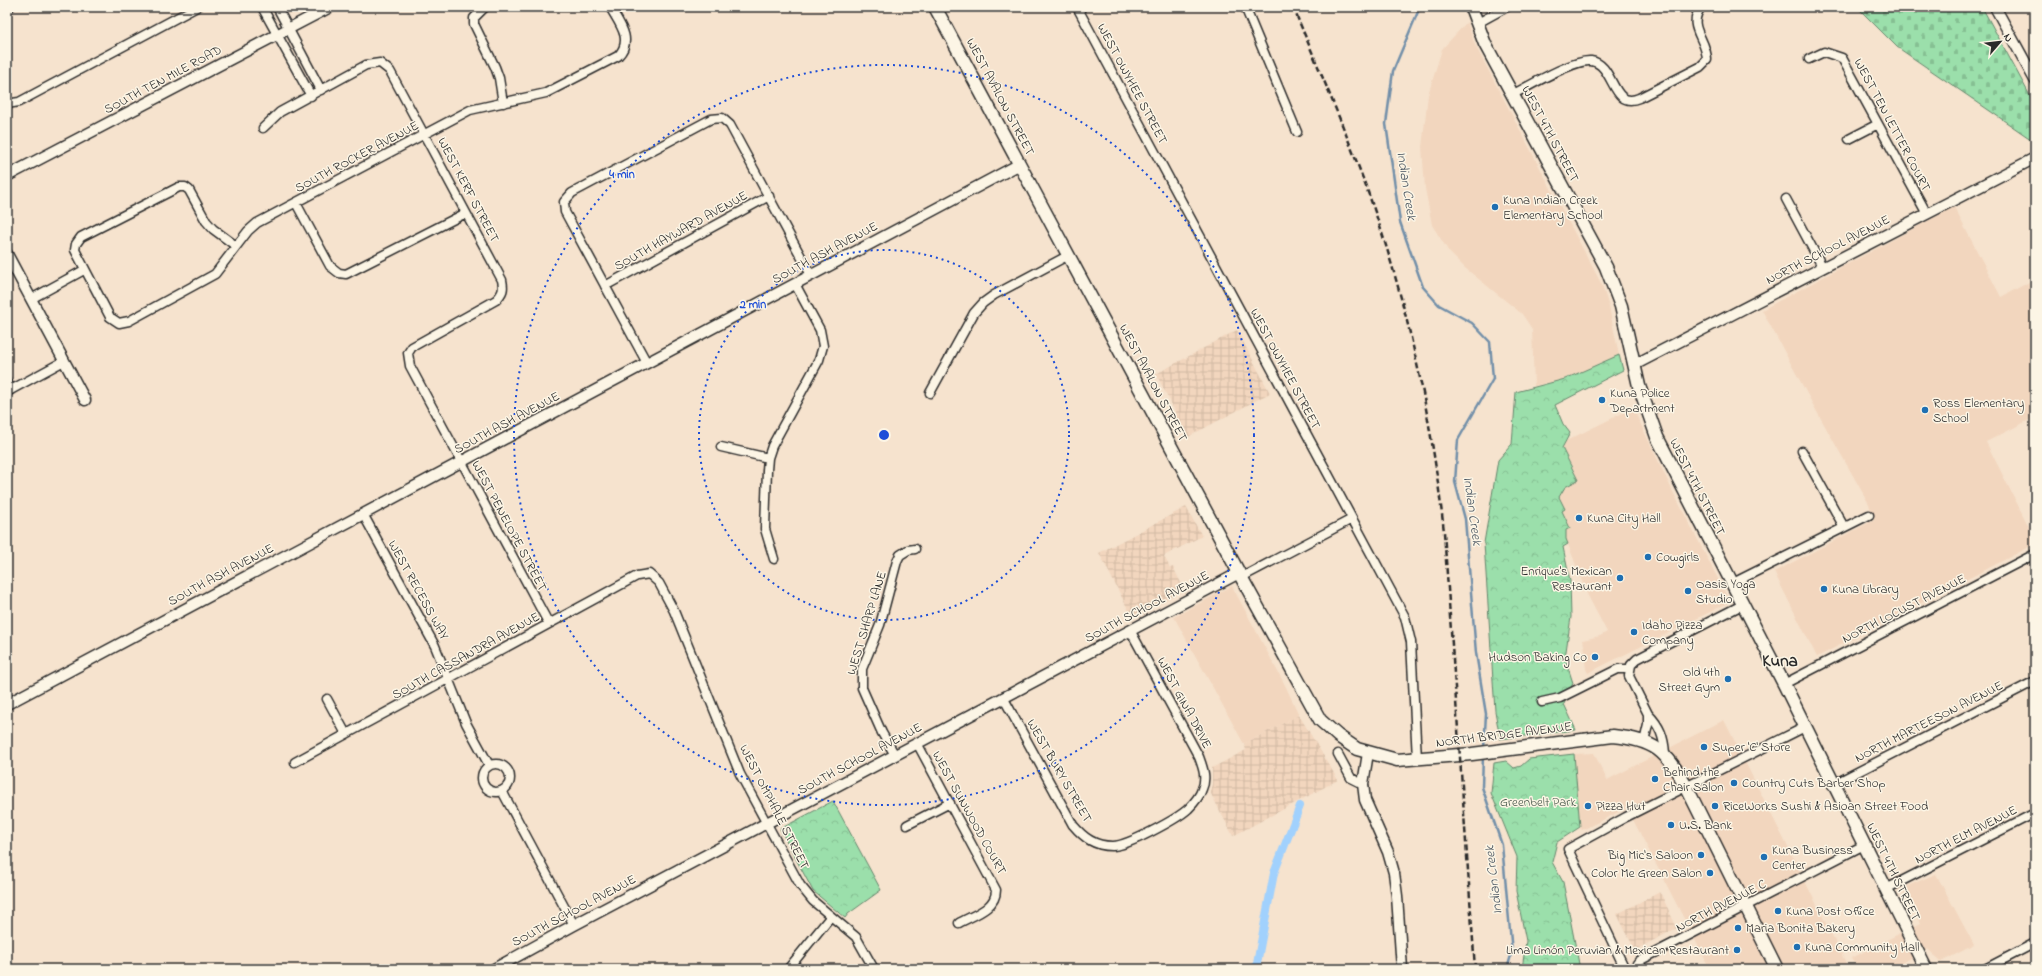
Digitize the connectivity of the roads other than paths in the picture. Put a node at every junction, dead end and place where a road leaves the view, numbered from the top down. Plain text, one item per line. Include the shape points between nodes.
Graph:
1 (10, 7) edge
2 (197, 7) edge
3 (262, 7) edge
4 (277, 7) edge
5 (330, 7) edge
6 (485, 7) edge
7 (610, 7) edge
8 (935, 7) edge
9 (1077, 7) edge
10 (1245, 7) edge
11 (1471, 7) edge
12 (1507, 7) edge
13 (1701, 7) edge
14 (1995, 7) edge
15 (7, 8) edge
16 (1476, 24) junction
17 (289, 29) junction
18 (277, 35) junction
19 (1809, 59) dead end
20 (2035, 80) edge
21 (321, 90) junction
22 (1512, 95) junction
23 (311, 96) junction
24 (503, 103) junction
25 (7, 104) edge
26 (1878, 124) junction
27 (263, 128) dead end
28 (1297, 132) dead end
29 (424, 135) junction
30 (1849, 139) dead end
31 (2035, 158) edge
32 (1020, 164) junction
33 (7, 176) edge
34 (769, 196) junction
35 (1786, 198) dead end
36 (296, 203) junction
37 (466, 213) junction
38 (1927, 214) junction
39 (236, 246) junction
40 (7, 254) edge
41 (1069, 255) junction
42 (1823, 268) junction
43 (84, 270) junction
44 (812, 275) junction
45 (796, 284) junction
46 (605, 286) junction
47 (31, 299) junction
48 (408, 353) joint
49 (64, 361) junction
50 (647, 363) junction
51 (1634, 365) junction
52 (7, 382) edge
53 (9, 391) edge
54 (930, 393) dead end
55 (85, 400) dead end
56 (721, 448) dead end
57 (1802, 451) dead end
58 (768, 458) junction
59 (461, 462) junction
60 (363, 514) junction
61 (1869, 514) dead end
62 (1352, 519) junction
63 (1844, 527) junction
64 (915, 549) dead end
65 (2035, 554) edge
66 (774, 558) dead end
67 (649, 574) joint
68 (1240, 575) junction
69 (1731, 584) junction
70 (1742, 605) junction
71 (549, 624) junction
72 (1130, 630) junction
73 (1629, 669) junction
74 (450, 679) junction
75 (2035, 681) edge
76 (1784, 684) junction
77 (1003, 697) junction
78 (327, 698) dead end
79 (1542, 702) dead end
80 (7, 704) edge
81 (1648, 714) junction
82 (1805, 727) junction
83 (346, 734) junction
84 (1644, 742) junction
85 (917, 743) junction
86 (1368, 752) junction
87 (1338, 754) dead end
88 (1664, 754) junction
89 (894, 755) junction
90 (1417, 759) junction
91 (295, 762) dead end
92 (489, 765) junction
93 (1362, 784) junction
94 (1834, 784) junction
95 (1686, 786) junction
96 (502, 791) junction
97 (950, 802) junction
98 (2035, 813) edge
99 (767, 823) junction
100 (907, 825) dead end
101 (1104, 846) joint
102 (1864, 846) junction
103 (1886, 889) junction
104 (1746, 907) junction
105 (831, 916) junction
106 (959, 923) dead end
107 (574, 925) junction
108 (2035, 943) edge
109 (1923, 968) edge
110 (494, 969) edge
111 (788, 969) edge
112 (874, 969) edge
113 (1402, 969) edge
114 (1625, 969) edge
115 (1633, 969) edge
116 (1778, 969) edge
117 (1985, 969) edge

1 - 15 street
2 - 25 street via 19,102
3 - 18 street
4 - 17 street
5 - 17 street, SOUTH TEN MILE ROAD
6 - 24 street via 474,18 476,30 499,78
7 - 24 street, SOUTH ROCKER AVENUE via 624,34 626,46 618,56 556,90
8 - 32 main road, WEST AVALON STREET
9 - 62 street, WEST OWYHEE STREET
10 - 28 street
11 - 16 main road, WEST 4TH STREET
12 - 16 street
13 - 22 street via 1695,15 1695,26 1707,49 1707,60 1700,67 1639,98 1628,101 1621,97 1607,73 1599,64 1592,61 1558,71
14 - 20 street
16 - 22 main road, WEST 4TH STREET
17 - 18 street, SOUTH TEN MILE ROAD
17 - 21 street
18 - 23 street
18 - 33 street, SOUTH TEN MILE ROAD
19 - 26 street, WEST TEN LETTER COURT via 1824,52 1842,58
21 - 23 street
21 - 29 street, WEST KERF STREET via 366,65 380,64 390,71
22 - 51 main road, WEST 4TH STREET via 1606,267 1621,306
23 - 27 street via 280,112
24 - 29 street, SOUTH ROCKER AVENUE via 470,110
26 - 30 street
26 - 38 street, WEST TEN LETTER COURT
29 - 36 street, SOUTH ROCKER AVENUE
29 - 37 street, WEST KERF STREET
31 - 38 street, NORTH SCHOOL AVENUE
32 - 41 main road, WEST AVALON STREET
32 - 44 street, SOUTH ASH AVENUE
34 - 44 street
34 - 46 street, SOUTH HAYWARD AVENUE
34 - 46 street via 730,125 722,118 704,122 572,193 564,202 565,212
35 - 42 street
36 - 37 street via 330,266 339,273 346,274
36 - 39 street, SOUTH ROCKER AVENUE via 252,227
37 - 48 street, WEST KERF STREET via 502,280 503,291 496,300 418,342
38 - 42 street, NORTH SCHOOL AVENUE
39 - 43 street, SOUTH ROCKER AVENUE via 215,274 129,321 119,323 110,317
39 - 43 street via 213,229 193,195 185,187 179,186 82,236 76,244 77,256
40 - 47 street
41 - 54 street via 983,303 974,314
41 - 68 main road, WEST AVALON STREET
42 - 51 street, NORTH SCHOOL AVENUE
43 - 47 street
44 - 45 street, SOUTH ASH AVENUE
45 - 50 street, SOUTH ASH AVENUE
45 - 58 street via 820,330 823,346 819,360
46 - 50 street
47 - 49 street
48 - 59 street, WEST PENELOPE STREET via 410,366
49 - 53 street
49 - 55 street
50 - 59 street, SOUTH ASH AVENUE
51 - 69 main road, WEST 4TH STREET via 1647,413 1657,437
52 - 53 street
56 - 58 street
57 - 63 street
58 - 66 street via 766,529
59 - 60 street, SOUTH ASH AVENUE
59 - 71 street, WEST PENELOPE STREET
60 - 74 street, WEST RECESS WAY via 435,646
60 - 80 street, SOUTH ASH AVENUE
61 - 63 street
62 - 68 street
62 - 90 street, WEST OWYHEE STREET via 1405,617 1411,642
63 - 69 street
64 - 89 street, WEST SHARP LANE via 900,555 897,561 885,610 862,669 862,688
65 - 76 street, NORTH LOCUST AVENUE
67 - 71 street, SOUTH CASSANDRA AVENUE via 636,576
67 - 99 street, WEST OMPHALE STREET via 659,583 674,611 740,774
68 - 72 street, SOUTH SCHOOL AVENUE
68 - 86 main road, WEST AVALON STREET via 1320,720 1338,736
69 - 70 main road, WEST 4TH STREET
70 - 73 street via 1637,659
70 - 76 main road, WEST 4TH STREET
71 - 74 street, SOUTH CASSANDRA AVENUE
72 - 77 street, SOUTH SCHOOL AVENUE
72 - 101 street, WEST GINA DRIVE via 1200,757 1205,780 1202,790 1188,809 1179,816 1121,845
73 - 79 street via 1618,669 1560,698
73 - 81 street via 1632,683
74 - 83 street, SOUTH CASSANDRA AVENUE
74 - 92 street, WEST RECESS WAY via 466,723
75 - 94 street, NORTH MARTEESON AVENUE
76 - 82 main road, WEST 4TH STREET
77 - 85 street, SOUTH SCHOOL AVENUE
77 - 101 street, WEST BURY STREET via 1073,825 1092,843
78 - 83 street
81 - 84 street
81 - 88 street via 1656,722 1664,738
82 - 94 main road, WEST 4TH STREET
82 - 95 street
83 - 91 street, SOUTH CASSANDRA AVENUE
84 - 88 main road, NORTH BRIDGE AVENUE
84 - 90 main road, NORTH BRIDGE AVENUE via 1613,736
85 - 89 street, SOUTH SCHOOL AVENUE
85 - 97 street, WEST SUNWOOD COURT
86 - 90 main road, NORTH BRIDGE AVENUE via 1397,760
86 - 93 street
87 - 93 street via 1352,778
88 - 95 main road, NORTH BRIDGE AVENUE via 1674,765
89 - 99 street, SOUTH SCHOOL AVENUE
92 - 96 street via 482,774 483,785 491,792
92 - 96 street via 500,764 508,771 509,782
93 - 113 street via 1365,800 1388,852 1394,873
94 - 102 main road, WEST 4TH STREET
95 - 104 main road, NORTH BRIDGE AVENUE
95 - 114 street via 1568,849
96 - 107 street
97 - 100 street
97 - 106 street, WEST SUNWOOD COURT via 996,890 996,897 989,906
98 - 103 street, NORTH ELM AVENUE
99 - 105 street, WEST OMPHALE STREET via 800,885 813,901
99 - 107 street, SOUTH SCHOOL AVENUE
102 - 103 main road, WEST 4TH STREET
102 - 104 street, NORTH AVENUE C
103 - 109 main road, WEST 4TH STREET
104 - 115 street, NORTH AVENUE C via 1639,961
104 - 116 main road, NORTH BRIDGE AVENUE
105 - 111 street
105 - 112 street, WEST OMPHALE STREET via 856,937
107 - 110 street, SOUTH SCHOOL AVENUE
108 - 117 street

